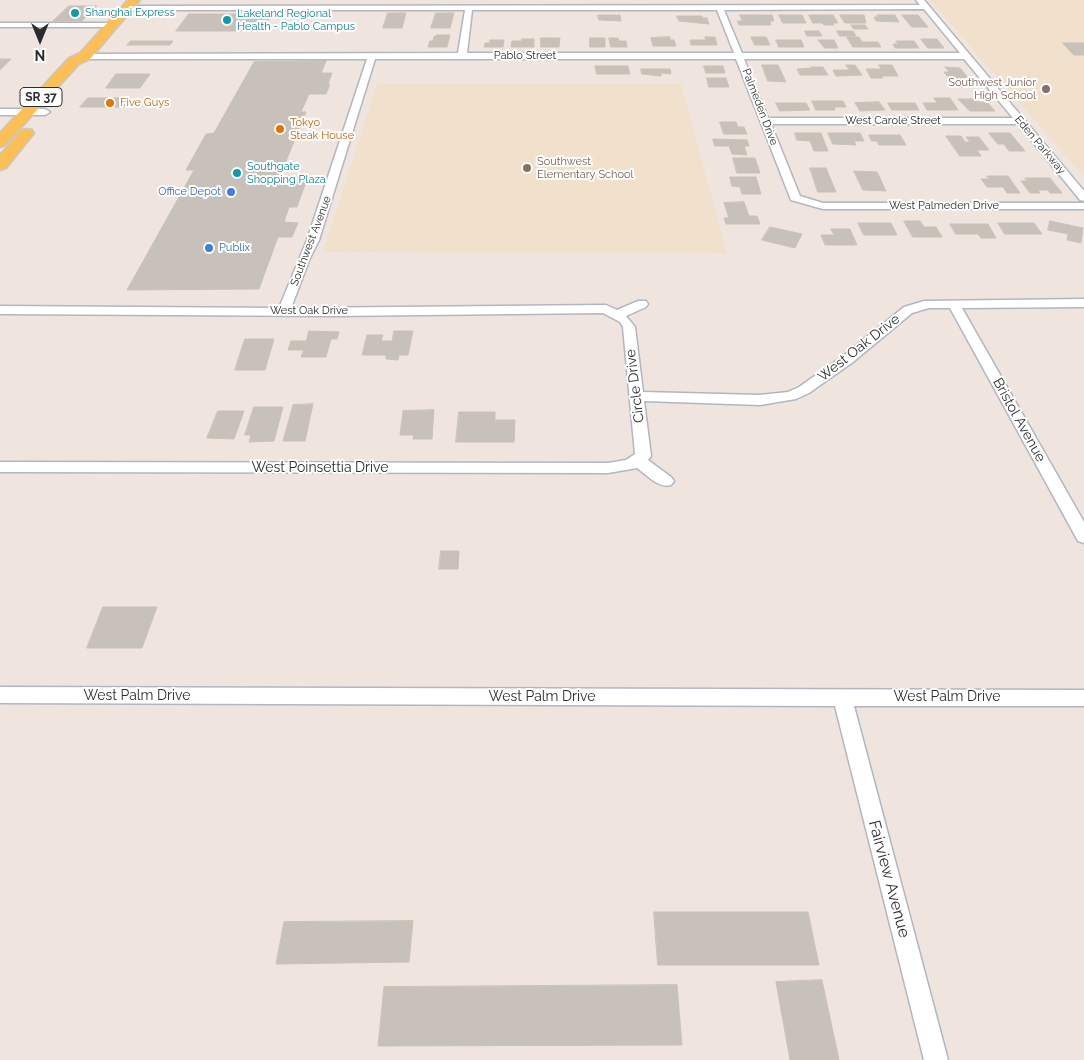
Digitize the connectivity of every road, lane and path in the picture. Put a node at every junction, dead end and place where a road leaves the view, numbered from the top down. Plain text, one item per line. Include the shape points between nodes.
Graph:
1 (920, 0) edge
2 (131, 4) edge
3 (470, 7) junction
4 (926, 7) junction
5 (720, 8) junction
6 (0, 25) edge
7 (112, 25) junction
8 (84, 56) junction
9 (372, 56) junction
10 (462, 56) junction
11 (740, 56) junction
12 (966, 56) junction
13 (0, 112) edge
14 (28, 112) junction
15 (45, 112) junction
16 (766, 121) junction
17 (1020, 121) junction
18 (0, 142) edge
19 (0, 165) edge
20 (1084, 198) edge
21 (804, 202) joint
22 (1084, 206) edge
23 (1084, 303) edge
24 (642, 304) dead end
25 (954, 304) junction
26 (0, 310) edge
27 (284, 312) junction
28 (617, 315) junction
29 (636, 396) junction
30 (638, 461) junction
31 (0, 467) edge
32 (666, 481) dead end
33 (1084, 537) edge
34 (0, 695) edge
35 (842, 697) junction
36 (1084, 698) edge
37 (936, 1060) edge

1 - 4 street, Eden Parkway
2 - 3 street
2 - 7 main road, SR 37
3 - 5 street
3 - 10 street
4 - 5 street
4 - 12 street, Eden Parkway
5 - 11 street, Palmeden Drive
6 - 7 street
7 - 8 main road, SR 37
8 - 9 street, Pablo Street
8 - 14 main road, SR 37 via 74,61
8 - 15 main road, SR 37 via 88,61
9 - 10 street, Pablo Street
9 - 27 street, Southwest Avenue via 313,240
10 - 11 street, Pablo Street
11 - 12 street, Pablo Street
11 - 16 street, Palmeden Drive
12 - 17 street, Eden Parkway
13 - 14 street
14 - 15 street
14 - 18 main road, SR 37
15 - 19 main road, SR 37
16 - 17 street, West Carole Street
16 - 21 street, Palmeden Drive via 795,198
17 - 20 street, Eden Parkway
21 - 22 street, West Palmeden Drive via 824,206
23 - 25 street, West Oak Drive
24 - 28 street
25 - 29 street, West Oak Drive via 928,304 908,310 848,359 791,396 760,400
25 - 33 street, Bristol Avenue
26 - 27 street, West Oak Drive
27 - 28 street, West Oak Drive via 606,309
28 - 29 street, Circle Drive via 629,327
29 - 30 street, Circle Drive via 643,446 643,456
30 - 31 street, West Poinsettia Drive via 625,467 608,468
30 - 32 street
34 - 35 street, West Palm Drive
35 - 36 street, West Palm Drive
35 - 37 street, Fairview Avenue

